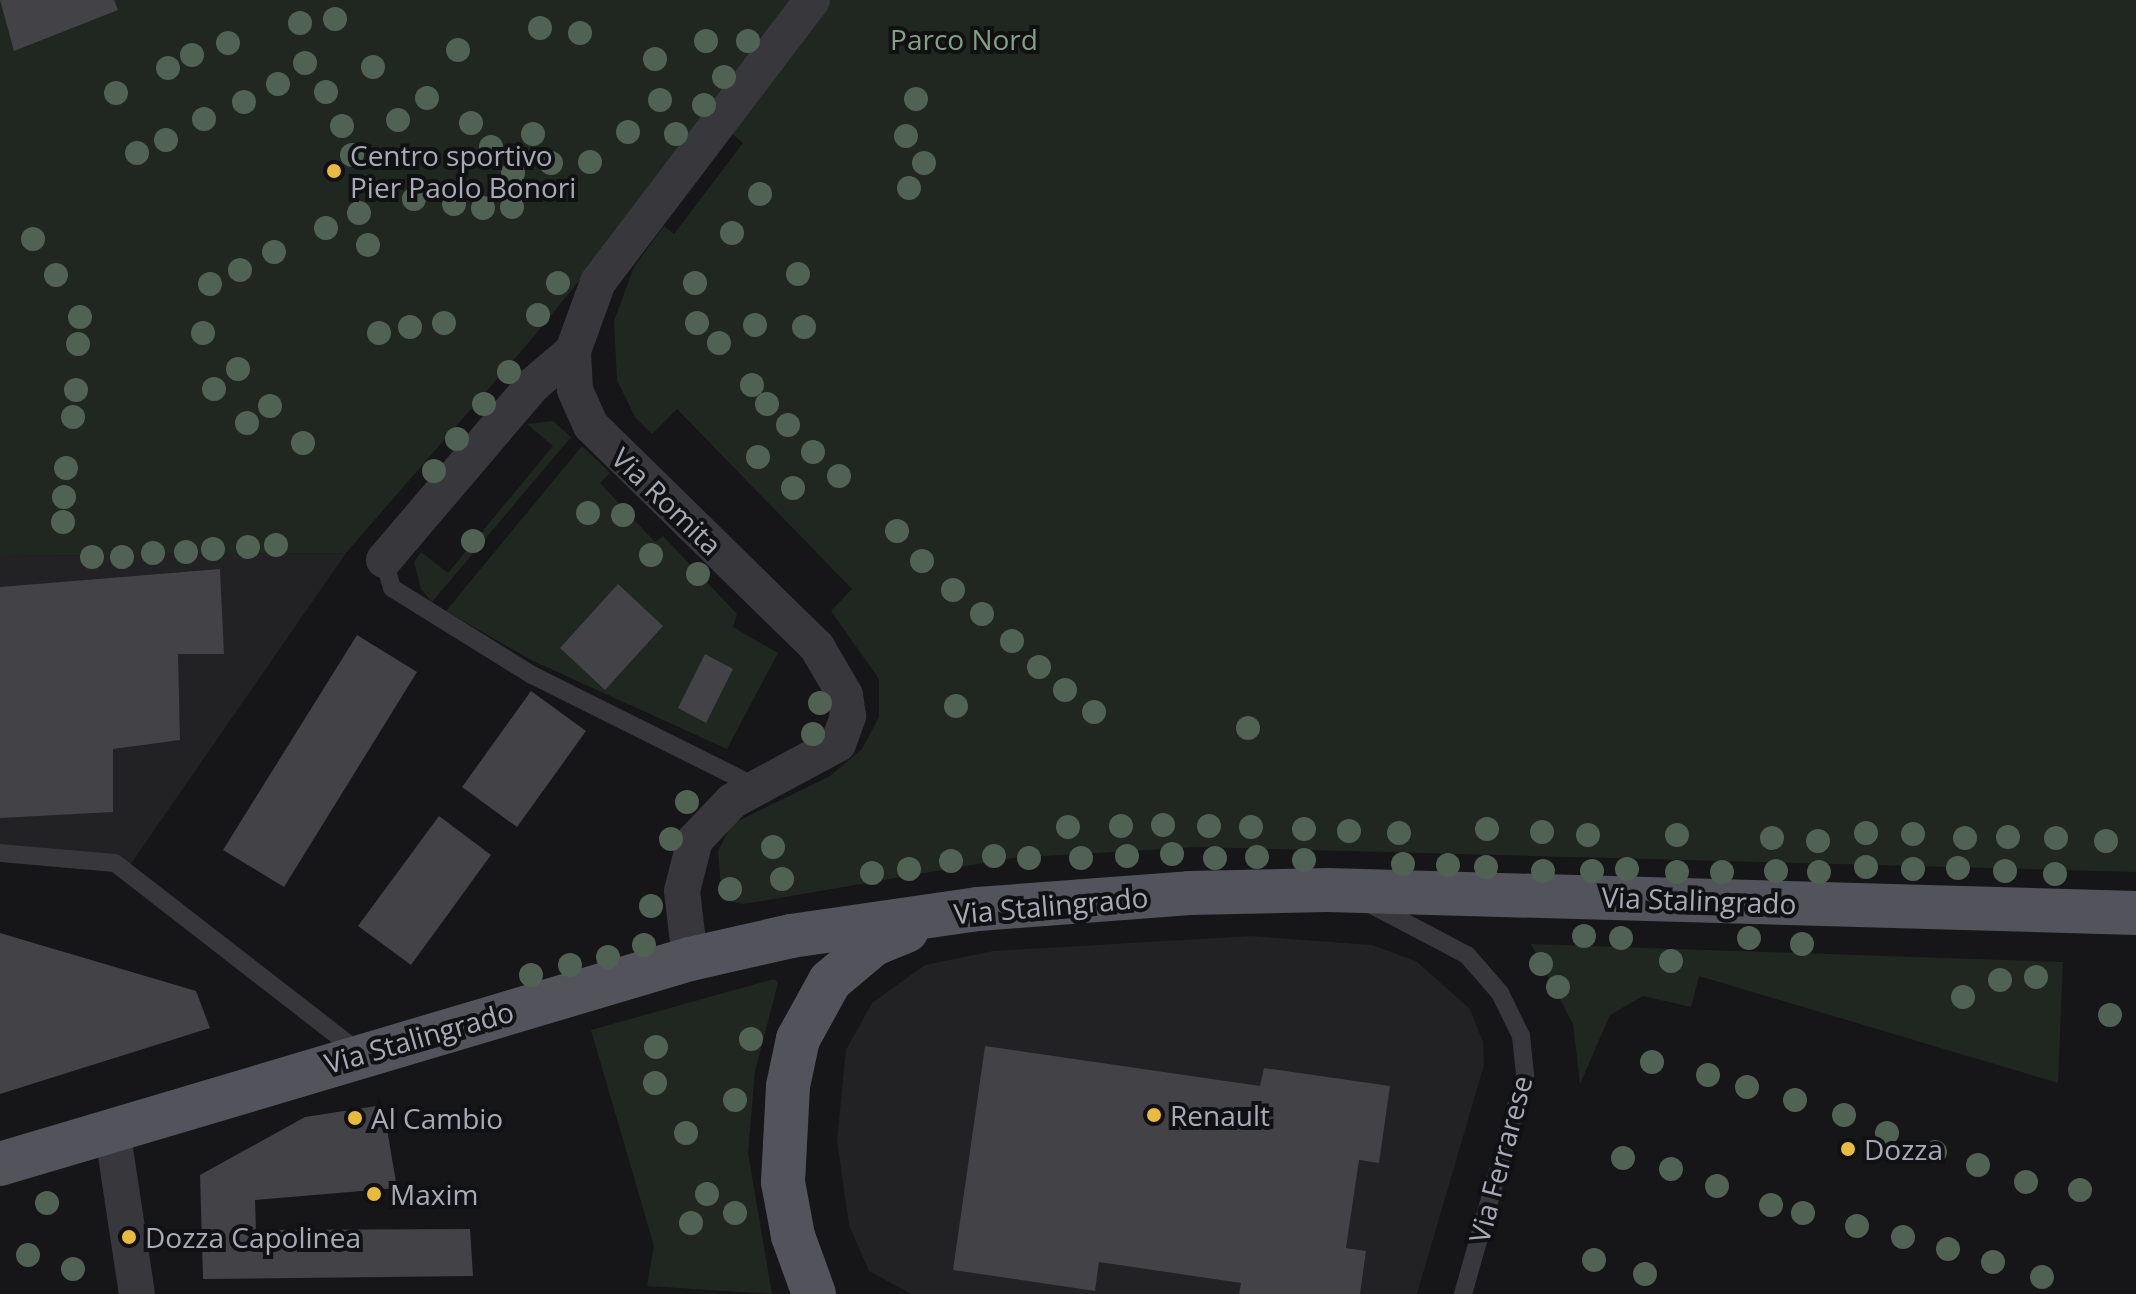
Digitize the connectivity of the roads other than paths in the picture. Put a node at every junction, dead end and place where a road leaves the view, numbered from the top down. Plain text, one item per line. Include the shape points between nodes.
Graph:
1 (812, 0) edge
2 (573, 351) junction
3 (384, 560) joint
4 (758, 788) junction
5 (0, 853) edge
6 (1328, 890) junction
7 (978, 909) junction
8 (2136, 913) edge
9 (690, 959) junction
10 (360, 1053) junction
11 (112, 1129) junction
12 (0, 1164) edge
13 (137, 1294) edge
14 (814, 1294) edge
15 (1463, 1294) edge

1 - 2 street, Via Romita via 598,282
2 - 3 street via 533,385
2 - 4 street, Via Romita via 575,390 591,426 817,647 840,678 848,716 838,744
3 - 4 lane via 392,588 532,675
4 - 9 street, Via Romita via 709,823 684,863
5 - 10 lane via 115,863
6 - 7 main road, Via Stalingrado via 1189,893
6 - 8 main road, Via Stalingrado
6 - 15 lane, Via Ferrarese via 1413,922 1467,955 1500,993 1521,1036 1525,1075
7 - 9 main road, Via Stalingrado via 791,936
7 - 14 main road via 874,944 830,981 798,1039 788,1086 783,1182 793,1236
9 - 10 main road, Via Stalingrado
10 - 11 main road, Via Stalingrado
11 - 12 main road, Via Stalingrado
11 - 13 street

